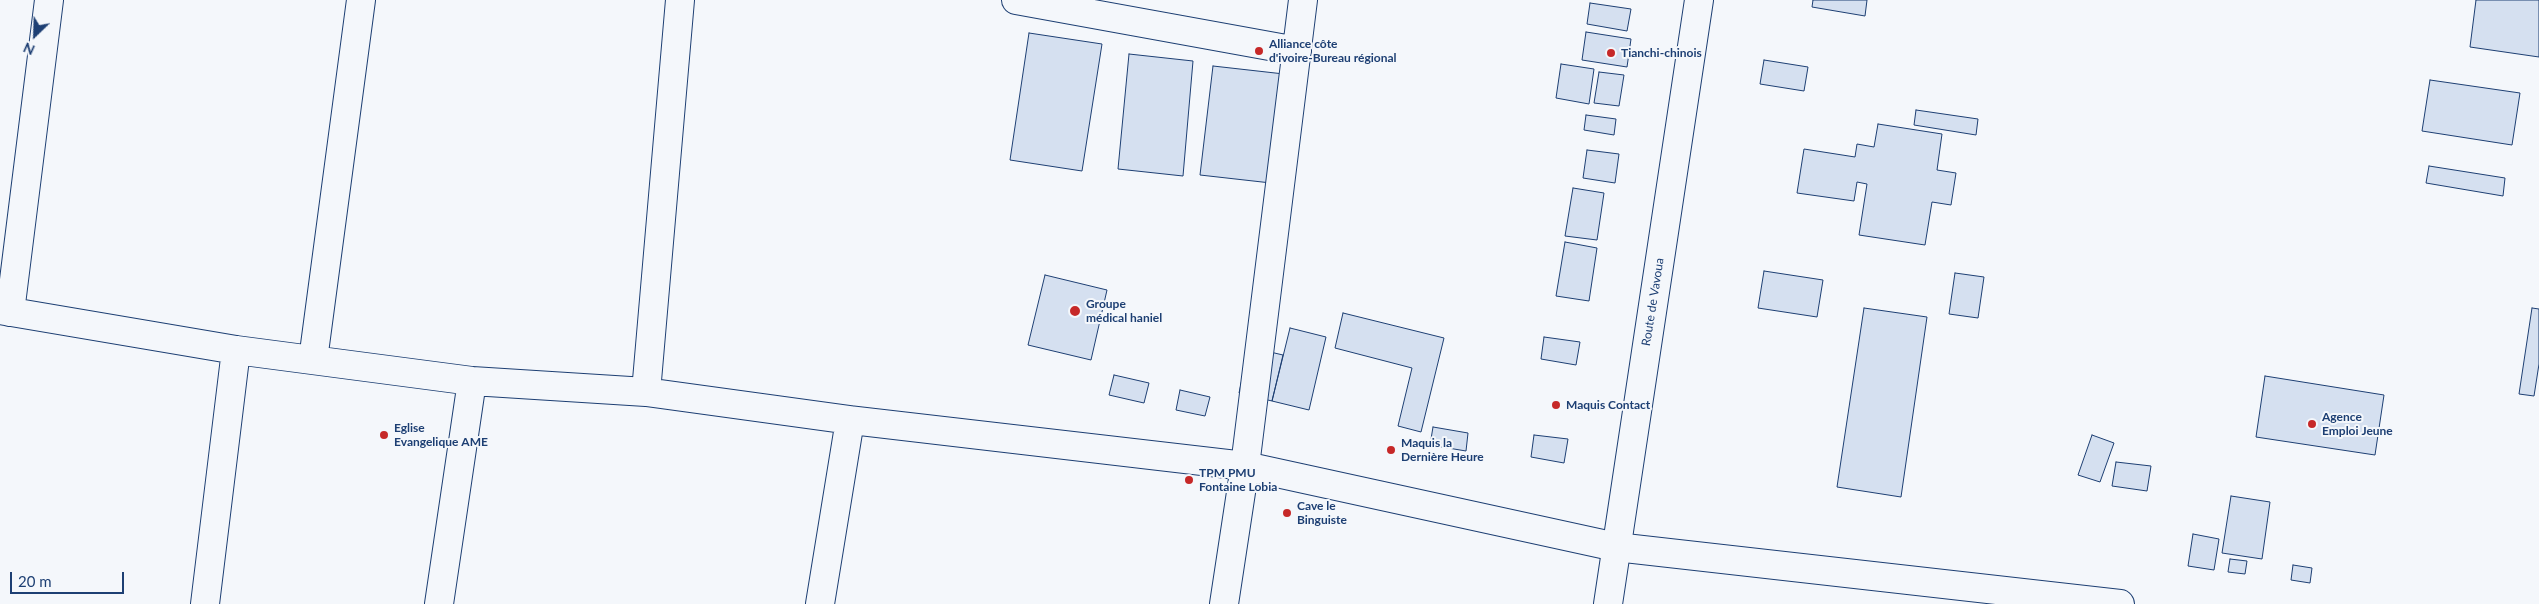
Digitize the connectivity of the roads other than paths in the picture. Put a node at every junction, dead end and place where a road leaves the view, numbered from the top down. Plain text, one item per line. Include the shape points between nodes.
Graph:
1 (49, 0) edge
2 (361, 0) edge
3 (680, 0) edge
4 (1016, 0) edge
5 (1303, 0) edge
6 (1699, 0) edge
7 (1297, 51) junction
8 (5, 311) edge
9 (236, 350) junction
10 (313, 360) junction
11 (472, 381) junction
12 (646, 392) junction
13 (850, 420) junction
14 (1245, 466) junction
15 (1616, 547) junction
16 (2043, 599) edge
17 (205, 604) edge
18 (439, 604) edge
19 (820, 604) edge
20 (1224, 604) edge
21 (1608, 604) edge
22 (2120, 604) edge

1 - 8 street
2 - 10 street
3 - 12 street
4 - 7 street
5 - 7 street
6 - 15 street, Route de Vavoua
7 - 14 street
8 - 9 street
9 - 10 street
9 - 17 street
10 - 11 street
11 - 12 street
11 - 18 street
12 - 13 street
13 - 14 street
13 - 19 street
14 - 15 street
14 - 20 street
15 - 16 street
15 - 21 street, Route de Vavoua
16 - 22 street

